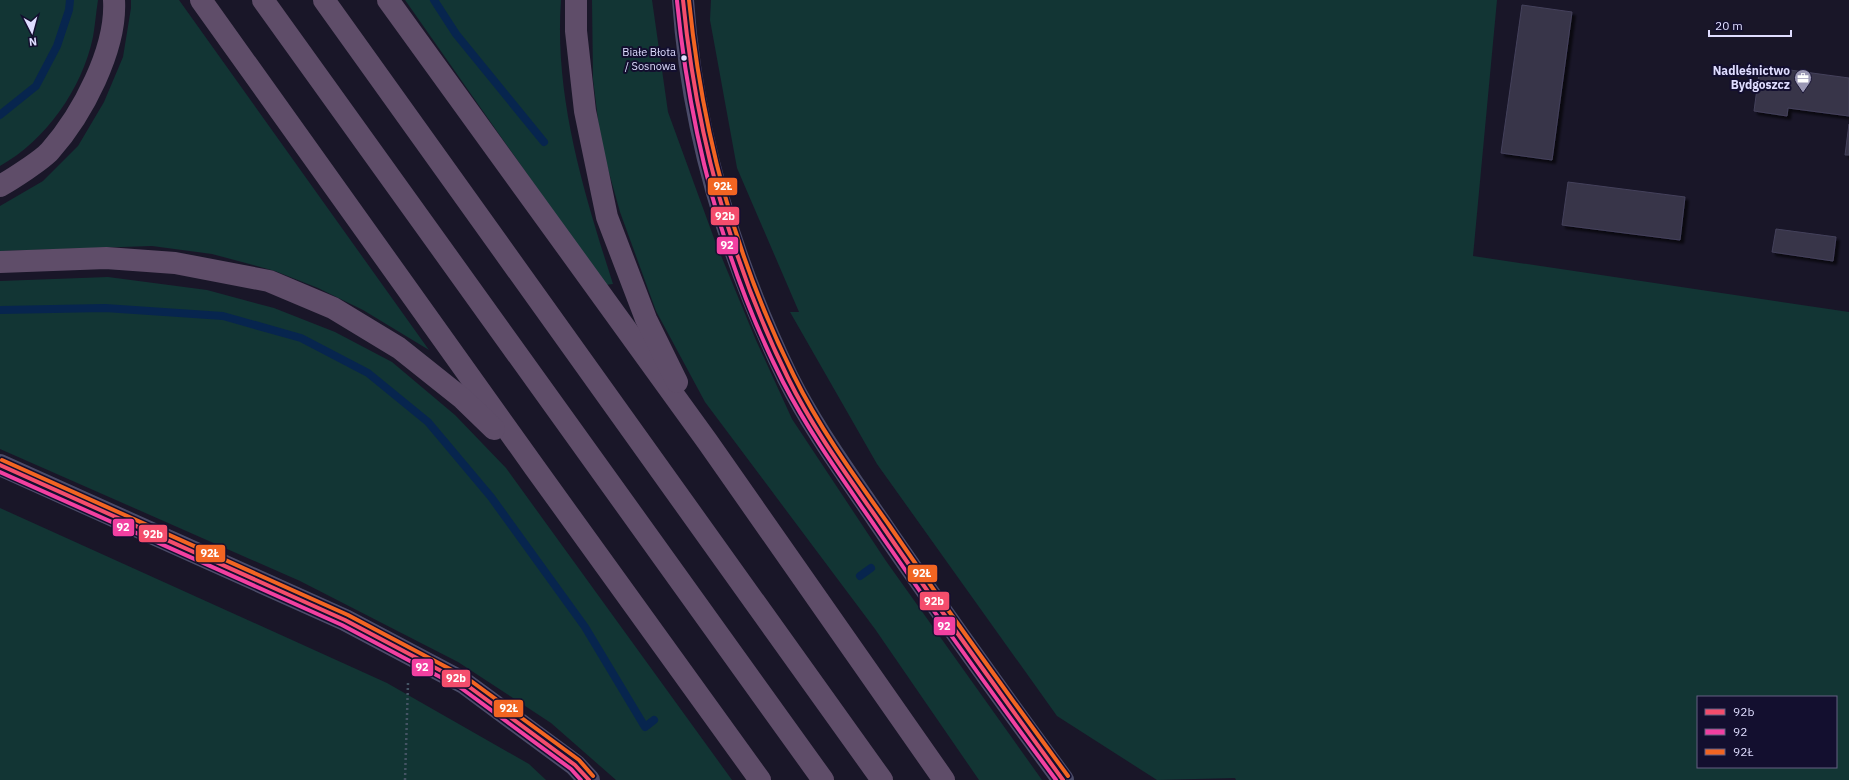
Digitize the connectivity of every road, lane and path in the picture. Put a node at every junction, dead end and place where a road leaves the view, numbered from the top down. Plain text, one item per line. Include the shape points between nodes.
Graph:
1 (114, 0) edge
2 (201, 0) edge
3 (263, 0) edge
4 (324, 0) edge
5 (388, 0) edge
6 (576, 0) edge
7 (683, 0) edge
8 (0, 186) edge
9 (0, 262) edge
10 (706, 440) junction
11 (0, 465) edge
12 (535, 468) junction
13 (408, 653) junction
14 (405, 780) edge
15 (589, 780) edge
16 (760, 780) edge
17 (823, 780) edge
18 (882, 780) edge
19 (944, 780) edge
20 (1063, 780) edge

1 - 8 highway via 115,9 107,50 81,109 49,153
2 - 12 highway
3 - 17 highway
4 - 18 highway
5 - 10 highway
6 - 10 highway via 576,31 585,111 608,217 646,320
7 - 20 street via 686,40 697,110 712,174 739,265 789,379 828,446 937,607
9 - 12 highway via 106,258 175,263 269,281 333,308 400,348 463,399
10 - 19 highway
11 - 13 street via 345,620
12 - 16 highway
13 - 14 path
13 - 15 street via 464,683 575,765

